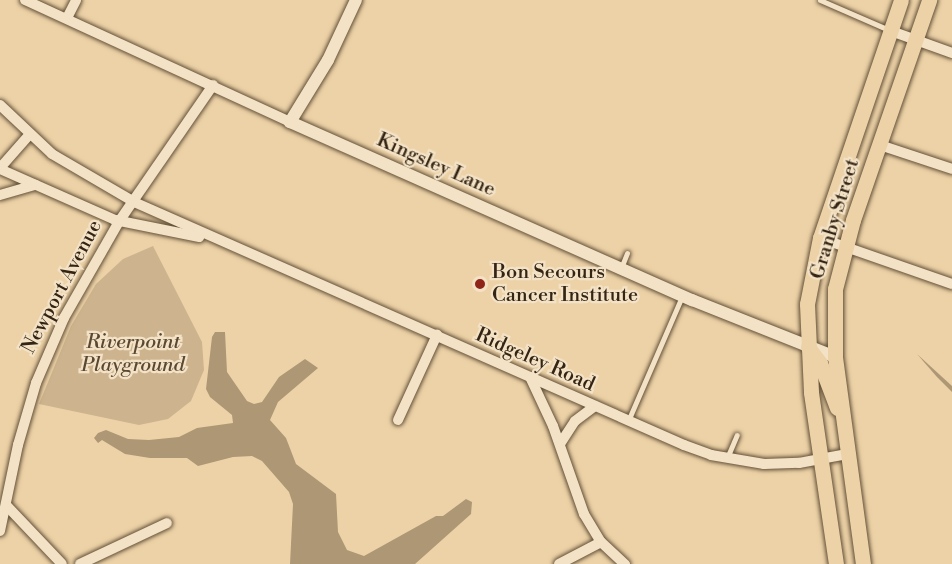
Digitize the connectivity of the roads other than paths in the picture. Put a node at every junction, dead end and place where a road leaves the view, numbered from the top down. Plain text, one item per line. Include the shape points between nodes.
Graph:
1 (25, 0) edge
2 (76, 0) edge
3 (356, 0) edge
4 (820, 0) edge
5 (902, 0) edge
6 (929, 0) edge
7 (67, 18) junction
8 (891, 31) junction
9 (915, 40) junction
10 (952, 53) edge
11 (213, 86) junction
12 (0, 105) edge
13 (290, 122) junction
14 (30, 134) junction
15 (880, 145) junction
16 (0, 169) edge
17 (952, 169) edge
18 (36, 186) junction
19 (0, 195) edge
20 (134, 202) junction
21 (120, 220) junction
22 (820, 238) junction
23 (219, 242) junction
24 (844, 249) junction
25 (627, 253) dead end
26 (621, 268) junction
27 (952, 284) edge
28 (683, 295) junction
29 (437, 335) junction
30 (808, 347) junction
31 (835, 357) junction
32 (530, 377) junction
33 (595, 406) junction
34 (842, 418) junction
35 (398, 420) dead end
36 (628, 421) junction
37 (737, 435) dead end
38 (560, 444) junction
39 (847, 454) junction
40 (727, 458) junction
41 (821, 459) junction
42 (6, 505) junction
43 (167, 523) dead end
44 (0, 531) edge
45 (601, 542) junction
46 (62, 564) edge
47 (80, 564) edge
48 (559, 564) edge
49 (625, 564) edge
50 (836, 564) edge
51 (863, 564) edge

1 - 7 street, Kingsley Lane
2 - 7 street
3 - 13 street via 327,60
4 - 8 lane via 860,14
5 - 8 main road, Granby Street
6 - 9 main road, Granby Street
7 - 11 street, Kingsley Lane
8 - 9 street
8 - 22 main road, Granby Street
9 - 10 street
9 - 15 main road, Granby Street
11 - 13 street, Kingsley Lane
11 - 20 street, Newport Avenue
12 - 14 street, Ridgeley Road
13 - 26 street, Kingsley Lane
14 - 16 street
14 - 20 street, Ridgeley Road via 52,154
15 - 17 street
15 - 24 main road, Granby Street
16 - 18 street, Ridgeley Road
18 - 19 street
18 - 21 street, Ridgeley Road
20 - 21 street, Newport Avenue
20 - 23 street, Ridgeley Road
21 - 23 street, Ridgeley Road
21 - 42 street, Newport Avenue via 48,352 18,445
22 - 24 street
22 - 30 main road, Granby Street via 807,304
23 - 29 street, Ridgeley Road via 285,266
24 - 27 street
24 - 31 main road, Granby Street via 833,311
25 - 26 lane
26 - 28 street, Kingsley Lane
28 - 30 street, Kingsley Lane
28 - 36 lane
29 - 32 street, Ridgeley Road
29 - 35 street
30 - 31 street, Kingsley Lane
30 - 34 main road via 820,363
30 - 41 main road, Granby Street
31 - 34 main road, Granby Street
32 - 33 street, Ridgeley Road
32 - 38 street
33 - 36 street, Ridgeley Road
33 - 38 street via 575,421
34 - 39 main road, Granby Street
36 - 40 street, Ridgeley Road
37 - 40 lane
38 - 45 street via 573,490
39 - 41 street, Ridgeley Road
39 - 51 main road, Granby Street
40 - 41 street, Ridgeley Road via 783,464
41 - 50 main road, Granby Street
42 - 44 street, Newport Avenue
42 - 46 street
43 - 47 street
45 - 48 street
45 - 49 street

